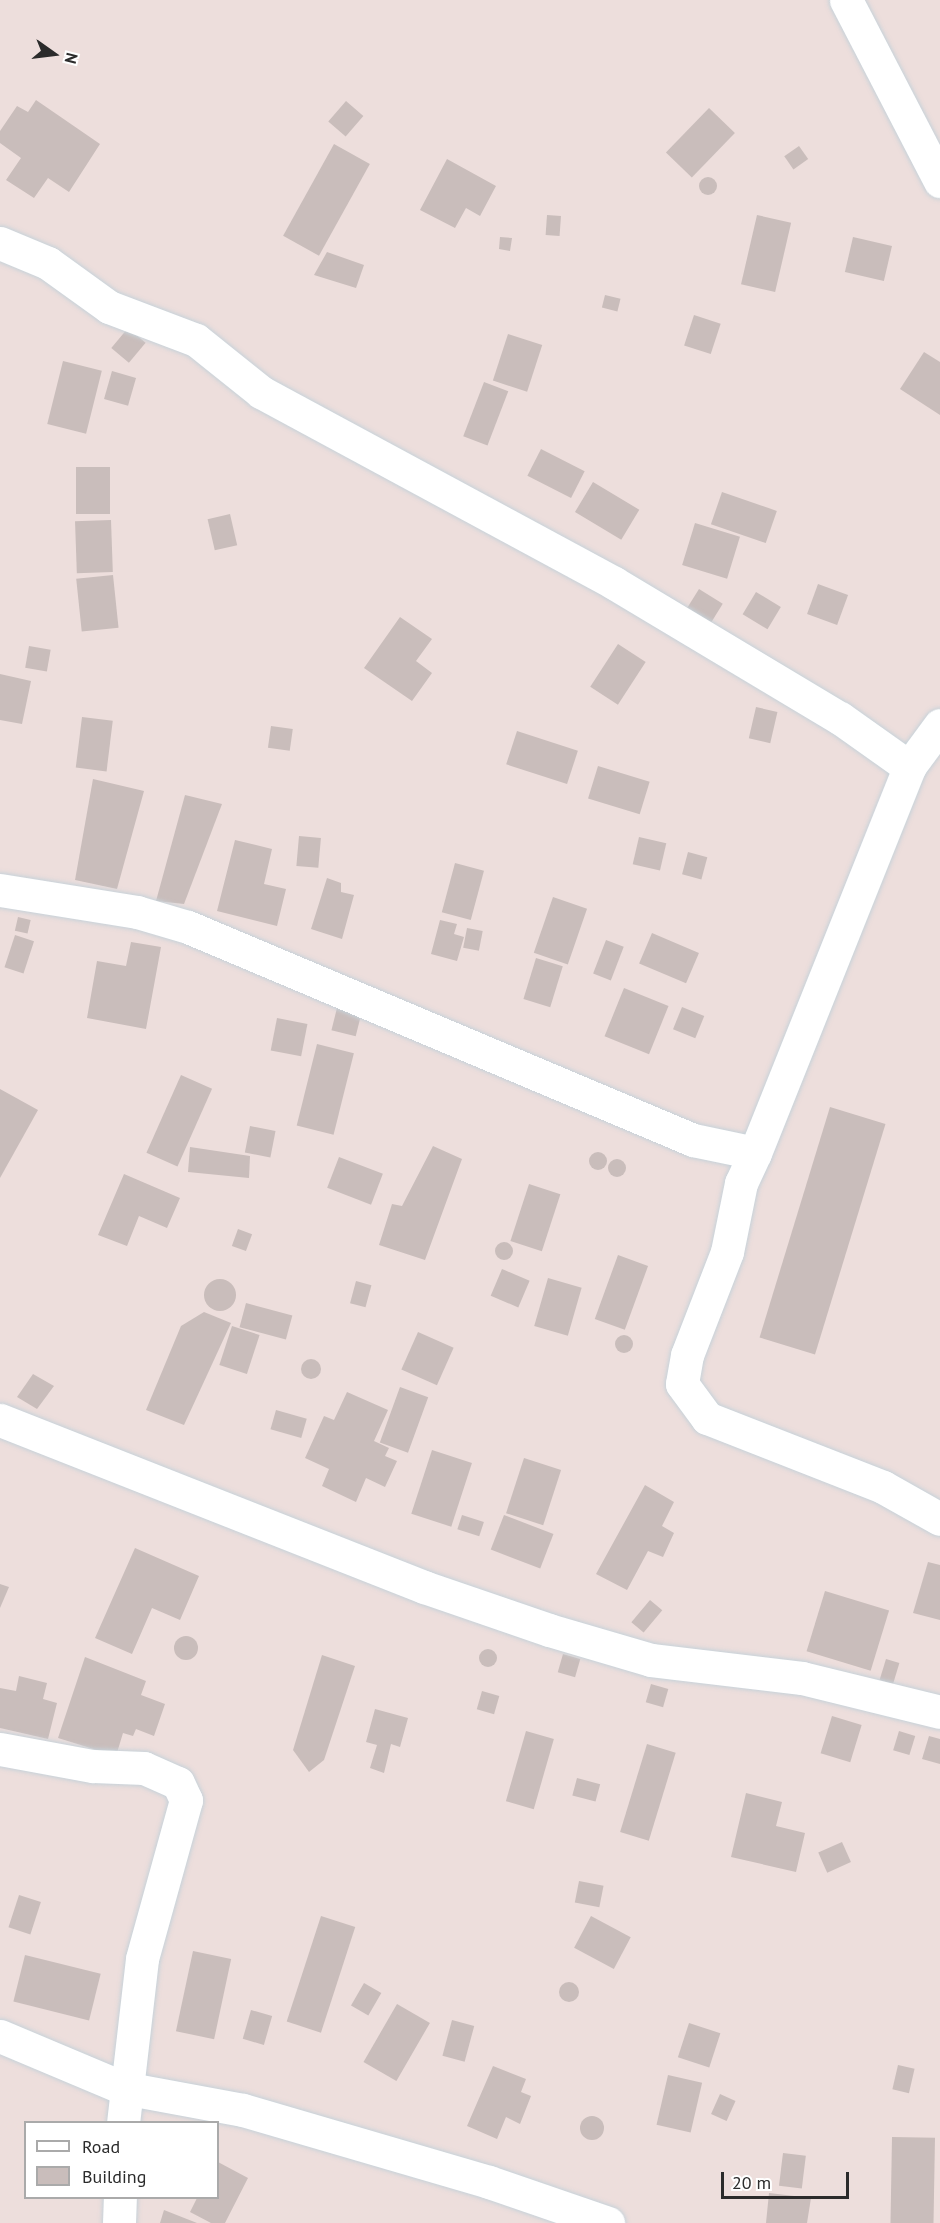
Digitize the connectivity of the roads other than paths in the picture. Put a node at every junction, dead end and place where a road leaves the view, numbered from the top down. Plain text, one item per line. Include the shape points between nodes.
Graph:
1 (846, 0) edge
2 (940, 181) edge
3 (0, 243) edge
4 (940, 725) edge
5 (909, 767) junction
6 (0, 890) edge
7 (755, 1153) junction
8 (0, 1420) edge
9 (940, 1518) edge
10 (940, 1712) edge
11 (0, 1749) edge
12 (0, 2036) edge
13 (124, 2088) junction
14 (123, 2121) edge
15 (120, 2199) edge
16 (118, 2223) edge
17 (608, 2223) edge

1 - 2 street
3 - 5 street via 48,263 109,308 196,340 261,392 614,583 840,718
4 - 5 street
5 - 7 street
6 - 7 street via 137,912 188,927 693,1140
7 - 9 street via 741,1183 727,1252 687,1355 681,1384 707,1418 883,1487
8 - 10 street via 424,1587 549,1630 651,1660 802,1678
11 - 13 street via 93,1766 144,1768 178,1783 186,1800 142,1959
12 - 13 street
13 - 14 street
13 - 17 street via 243,2110 489,2182
15 - 16 street

